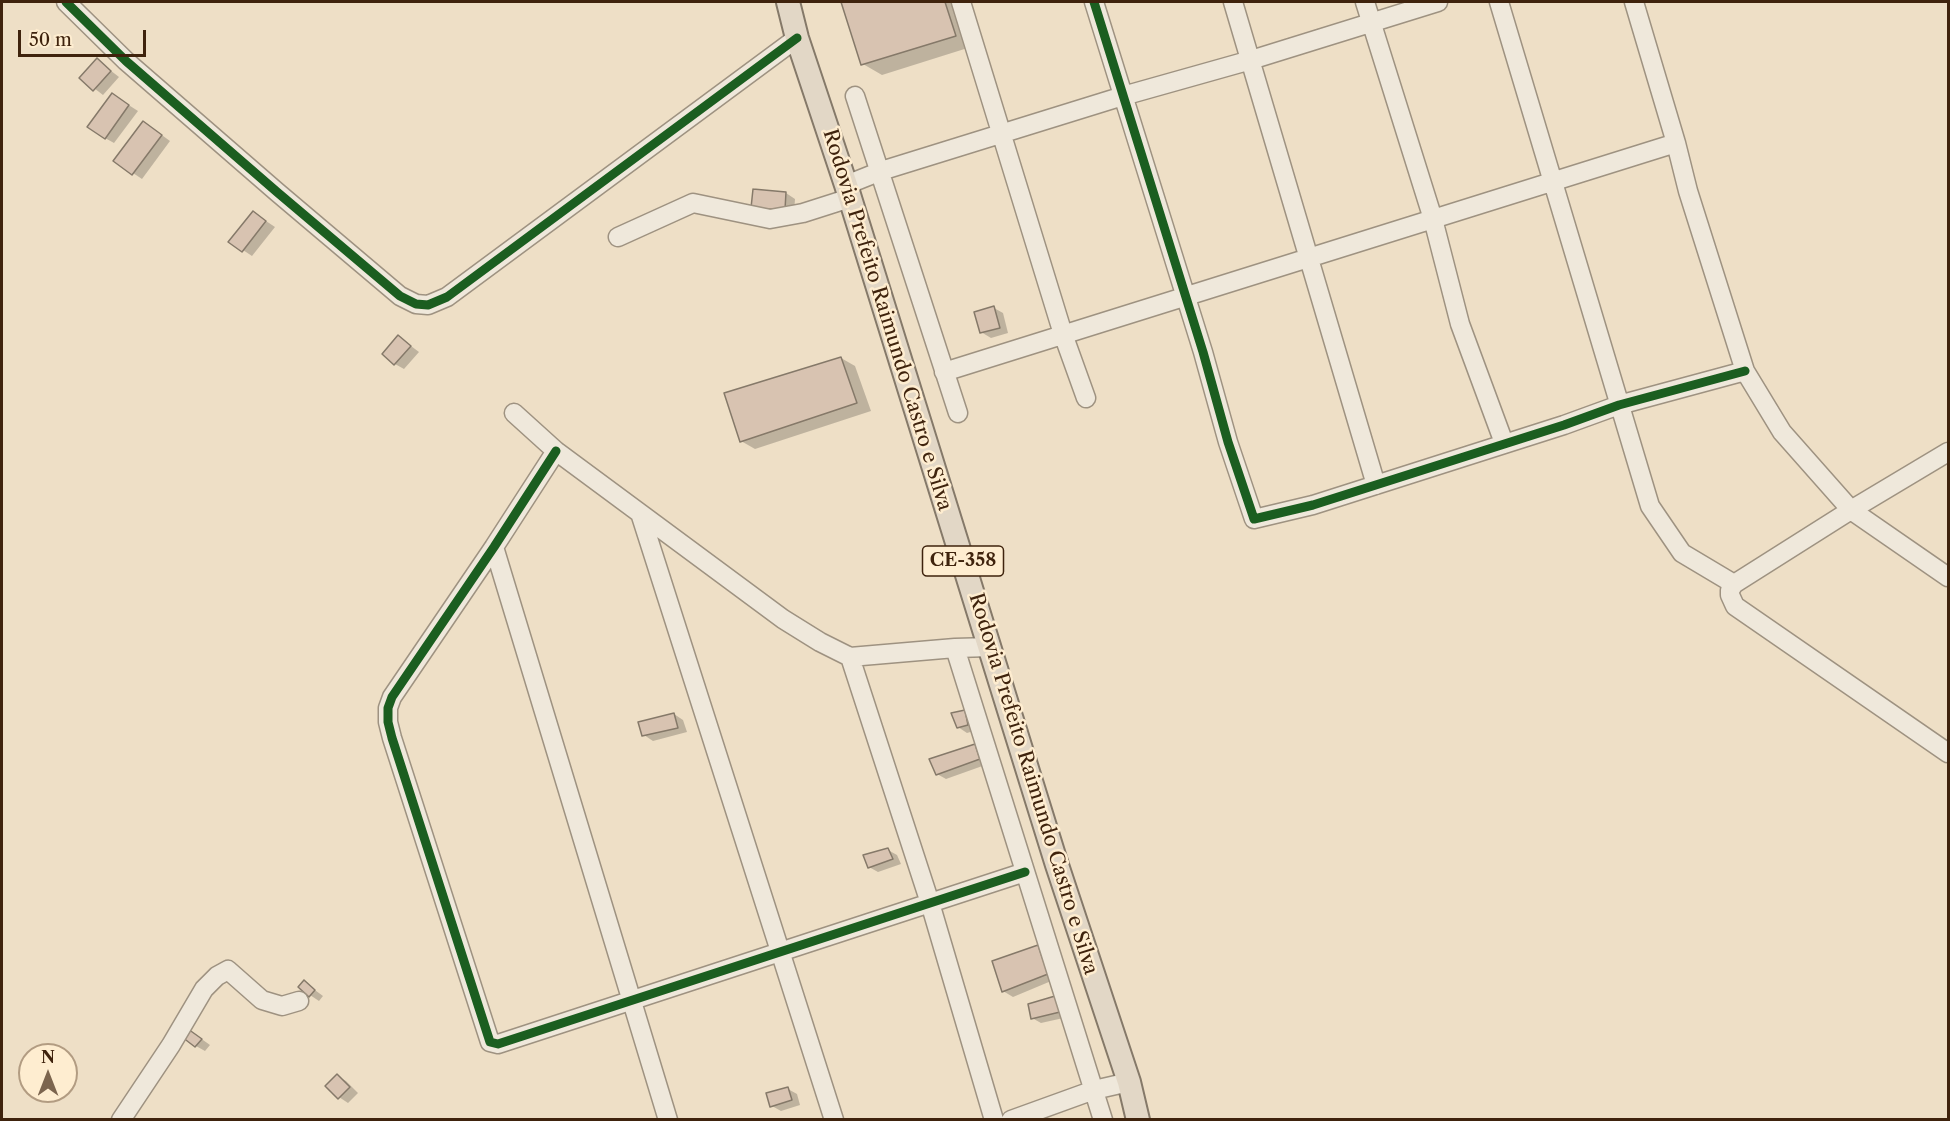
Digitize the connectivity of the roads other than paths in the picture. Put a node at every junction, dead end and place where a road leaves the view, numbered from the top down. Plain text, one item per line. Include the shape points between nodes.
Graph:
1 (66, 2) edge
2 (788, 2) edge
3 (961, 2) edge
4 (1094, 2) edge
5 (1233, 2) edge
6 (1365, 2) edge
7 (1438, 2) edge
8 (1499, 2) edge
9 (1634, 2) edge
10 (1372, 23) junction
11 (797, 38) junction
12 (1251, 60) junction
13 (855, 96) dead end
14 (1123, 96) junction
15 (1001, 134) junction
16 (1676, 143) junction
17 (880, 171) junction
18 (1553, 183) junction
19 (848, 192) junction
20 (1433, 219) junction
21 (618, 237) dead end
22 (1308, 258) junction
23 (1184, 296) junction
24 (1063, 334) junction
25 (1745, 371) junction
26 (944, 372) junction
27 (1086, 398) dead end
28 (1619, 405) junction
29 (514, 413) dead end
30 (958, 413) dead end
31 (1504, 443) junction
32 (556, 451) junction
33 (1948, 452) edge
34 (1376, 485) junction
35 (1851, 510) junction
36 (640, 513) junction
37 (494, 548) junction
38 (1948, 577) edge
39 (1734, 584) junction
40 (991, 647) junction
41 (955, 648) junction
42 (850, 657) junction
43 (1948, 753) edge
44 (1025, 872) junction
45 (930, 903) junction
46 (782, 951) junction
47 (632, 1000) junction
48 (299, 1001) dead end
49 (1129, 1082) junction
50 (1094, 1090) junction
51 (121, 1119) edge
52 (668, 1119) edge
53 (834, 1119) edge
54 (994, 1119) edge
55 (1011, 1119) edge
56 (1103, 1119) edge
57 (1138, 1119) edge

1 - 11 street via 126,61 400,296 428,305 447,297
2 - 11 main road, Rodovia Prefeito Raimundo Castro e Silva / CE-358
3 - 15 street
4 - 14 street
5 - 12 street
6 - 10 street
7 - 10 street
8 - 18 street
9 - 16 street
10 - 12 street
10 - 20 street
11 - 19 main road, Rodovia Prefeito Raimundo Castro e Silva / CE-358
12 - 14 street
12 - 22 street
13 - 17 street
14 - 15 street
14 - 23 street
15 - 17 street
15 - 24 street
16 - 18 street
16 - 25 street
17 - 19 street
17 - 26 street
18 - 20 street
18 - 28 street
19 - 21 street via 803,213 770,219 693,203
19 - 40 main road, Rodovia Prefeito Raimundo Castro e Silva / CE-358
20 - 22 street
20 - 31 street via 1460,324
22 - 23 street
22 - 34 street
23 - 24 street
23 - 34 street via 1254,519
24 - 26 street
24 - 27 street
25 - 28 street
25 - 35 street via 1782,432
26 - 30 street
28 - 31 street
28 - 39 street via 1650,506 1682,553
29 - 32 street
31 - 34 street
32 - 36 street
32 - 37 street
33 - 35 street
35 - 38 street
35 - 39 street
36 - 42 street via 783,619
36 - 46 street
37 - 47 street
37 - 47 street via 392,697 388,722 392,738 490,1042 498,1044
39 - 43 street via 1730,595 1735,606
40 - 41 street
40 - 49 main road, Rodovia Prefeito Raimundo Castro e Silva / CE-358 via 1057,865
41 - 42 street
41 - 44 street
42 - 45 street
44 - 45 street
44 - 50 street
45 - 46 street
45 - 54 street
46 - 47 street
46 - 53 street
47 - 52 street
48 - 51 street via 282,1006 262,1000 228,970 217,976 204,989
49 - 50 street
49 - 57 main road, Rodovia Prefeito Raimundo Castro e Silva / CE-358
50 - 55 street
50 - 56 street

